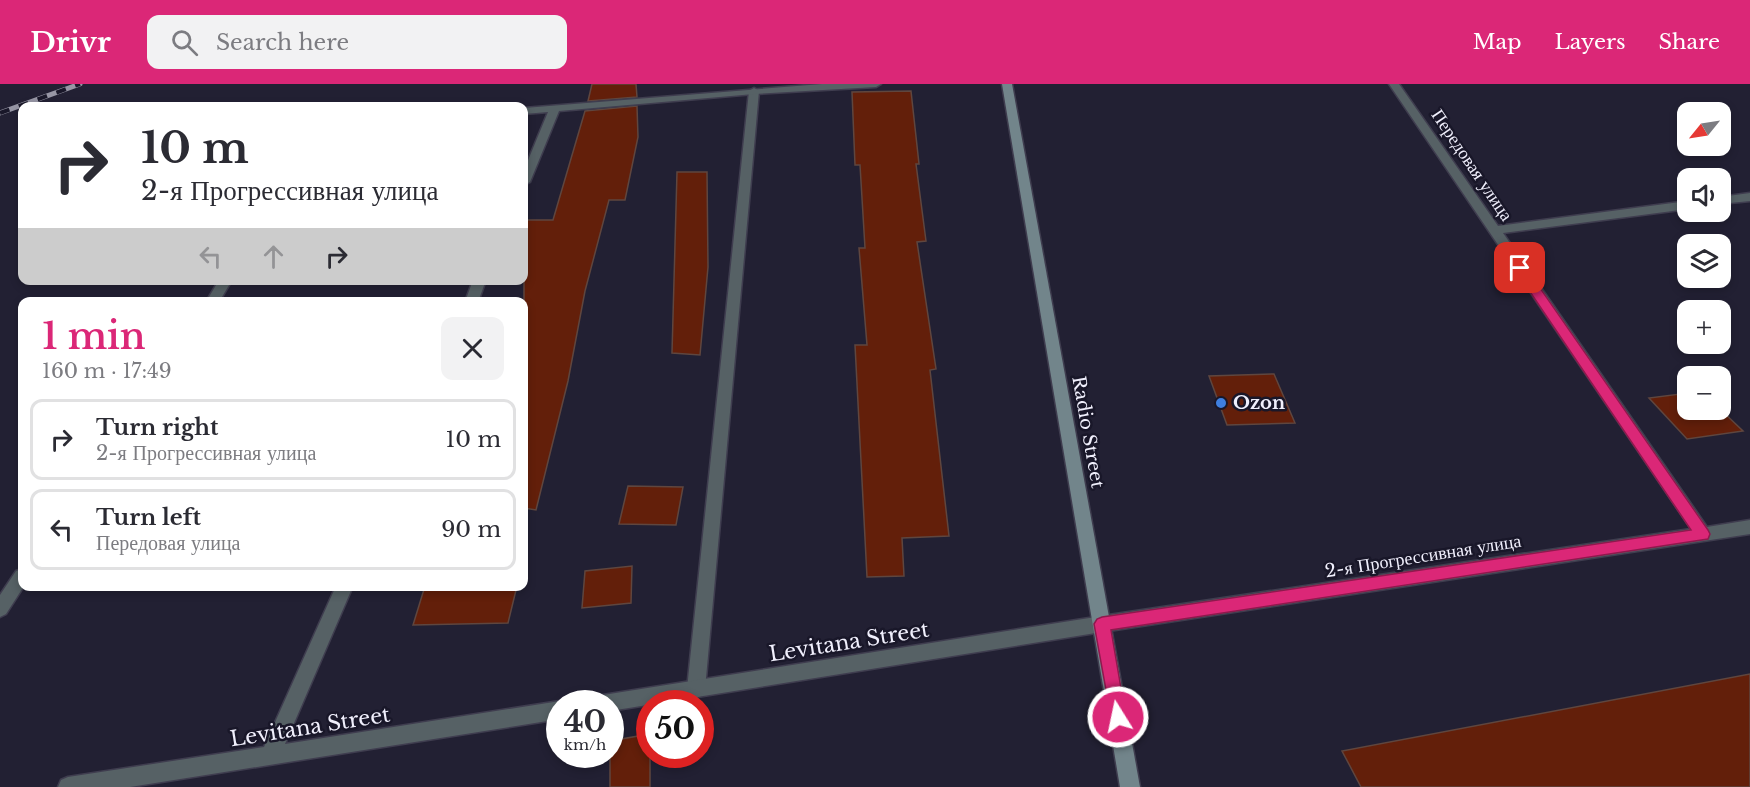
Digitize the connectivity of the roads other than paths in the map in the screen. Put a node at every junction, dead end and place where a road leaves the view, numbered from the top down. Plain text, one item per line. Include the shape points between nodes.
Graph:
1 (876, 84) edge
2 (1007, 84) edge
3 (1394, 84) edge
4 (754, 91) junction
5 (555, 109) junction
6 (528, 111) edge
7 (528, 173) edge
8 (1750, 197) edge
9 (1731, 200) edge
10 (1677, 206) edge
11 (1494, 230) junction
12 (1750, 527) edge
13 (1703, 534) junction
14 (18, 582) edge
15 (343, 591) edge
16 (0, 609) edge
17 (1102, 624) junction
18 (696, 689) junction
19 (624, 701) edge
20 (546, 712) edge
21 (270, 756) junction
22 (68, 787) edge
23 (1130, 787) edge

1 - 4 street
2 - 17 main road, Radio Street
3 - 11 street, Передовая улица
4 - 5 street
4 - 18 street
5 - 6 street
5 - 7 street
8 - 9 street
10 - 11 street
11 - 13 street, Передовая улица
12 - 13 street, 2-я Прогрессивная улица
13 - 17 street, 2-я Прогрессивная улица
14 - 16 street
15 - 21 street
17 - 18 street, Levitana Street
17 - 23 main road, Radio Street
18 - 19 street, Levitana Street
20 - 21 street, Levitana Street
21 - 22 street, Levitana Street

